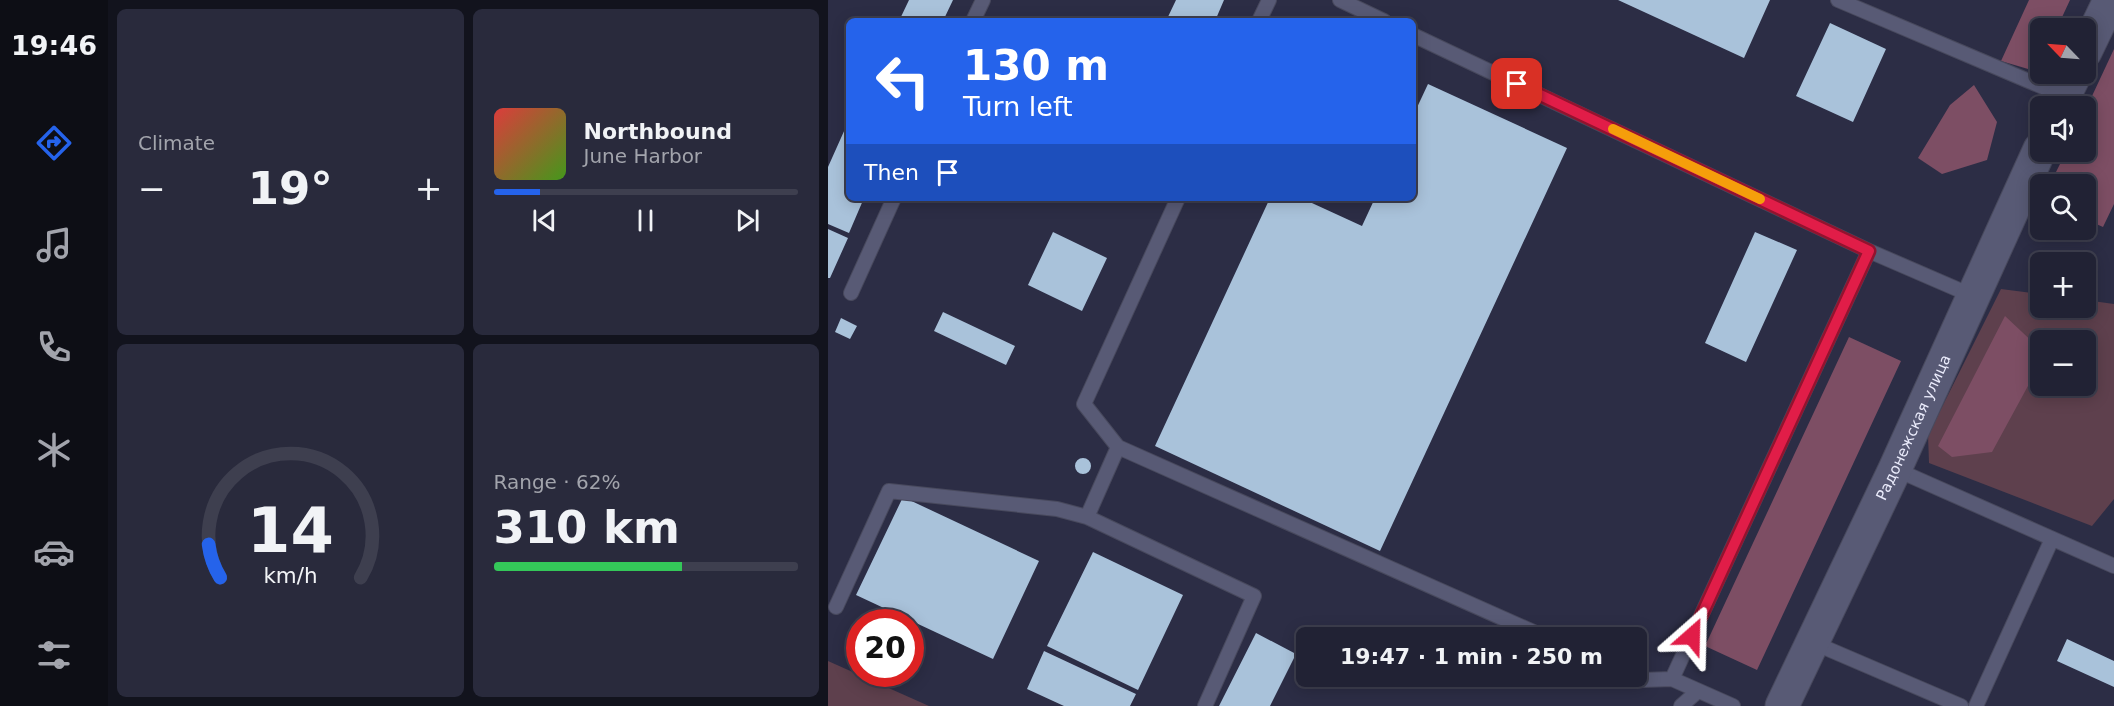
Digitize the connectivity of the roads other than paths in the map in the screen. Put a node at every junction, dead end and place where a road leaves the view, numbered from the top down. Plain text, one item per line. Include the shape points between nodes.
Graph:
1 (983, 0) edge
2 (1269, 0) edge
3 (1340, 0) edge
4 (1838, 0) edge
5 (2110, 0) edge
6 (974, 18) edge
7 (1260, 18) edge
8 (1378, 18) edge
9 (2096, 29) edge
10 (1416, 36) edge
11 (2066, 92) edge
12 (2034, 162) edge
13 (893, 201) edge
14 (1177, 201) edge
15 (1869, 251) junction
16 (851, 294) dead end
17 (1974, 296) junction
18 (1118, 447) junction
19 (1895, 469) junction
20 (1087, 517) junction
21 (2052, 539) junction
22 (2114, 566) edge
23 (836, 607) dead end
24 (1522, 627) edge
25 (1814, 643) junction
26 (1672, 679) junction
27 (1647, 680) edge
28 (1698, 691) junction
29 (1205, 706) edge
30 (1680, 706) edge
31 (1732, 706) edge
32 (1782, 706) edge
33 (1961, 706) edge
34 (1976, 706) edge

1 - 6 lane
2 - 7 lane
3 - 8 lane
4 - 11 lane
5 - 9 street
10 - 15 lane
12 - 17 street, Радонежская улица
13 - 16 lane
14 - 18 lane via 1084,404
15 - 17 lane
15 - 26 lane
17 - 19 street, Радонежская улица
18 - 20 lane
18 - 24 lane
19 - 21 lane
19 - 25 street, Радонежская улица
20 - 23 lane via 1058,509 889,491
20 - 29 lane via 1254,596
21 - 22 lane
21 - 34 lane
25 - 32 street, Радонежская улица
25 - 33 lane
26 - 27 lane
26 - 28 lane
28 - 30 lane
28 - 31 lane

